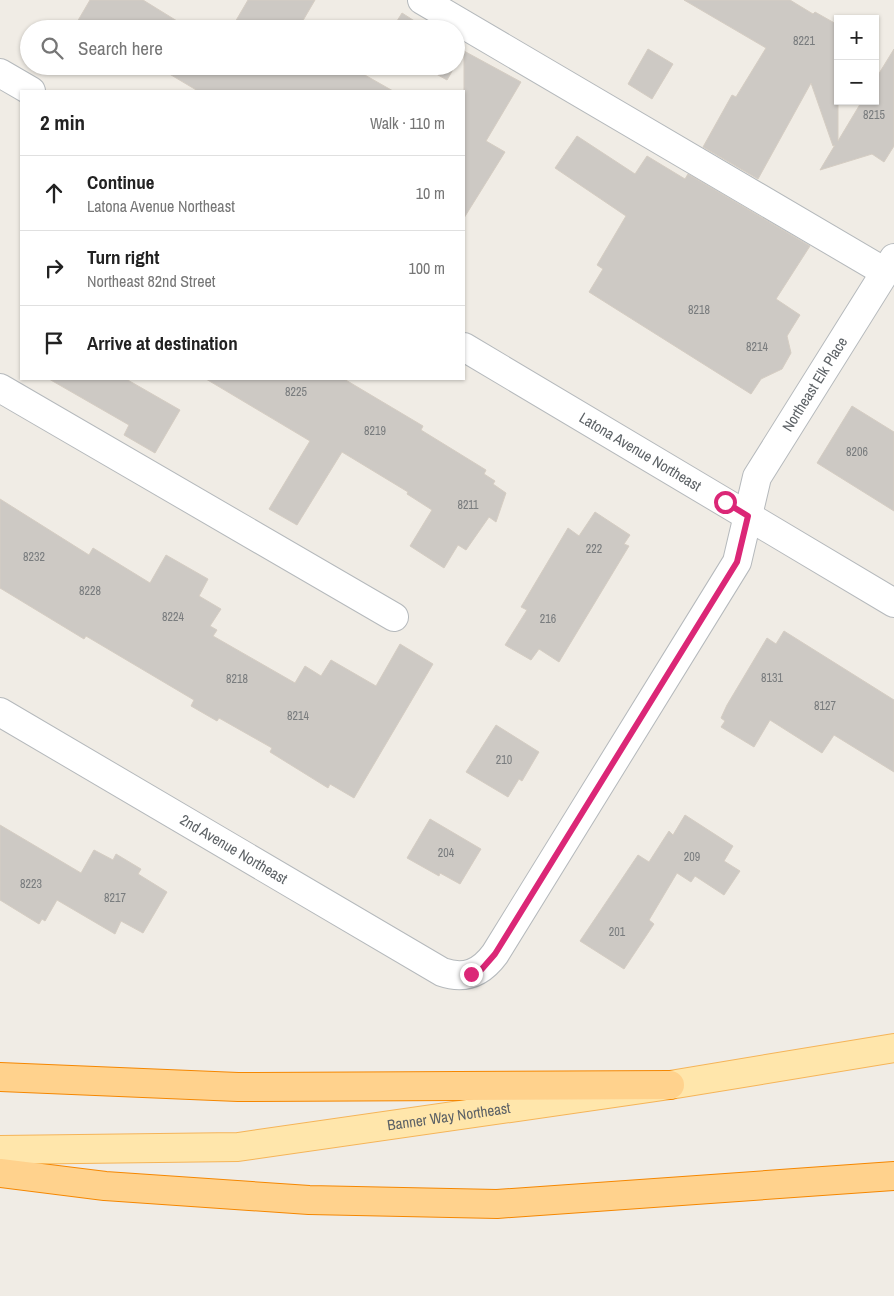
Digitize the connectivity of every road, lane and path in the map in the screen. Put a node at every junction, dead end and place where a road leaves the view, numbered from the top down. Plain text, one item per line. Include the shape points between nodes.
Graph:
1 (422, 0) edge
2 (457, 20) edge
3 (465, 24) edge
4 (0, 73) edge
5 (30, 90) edge
6 (890, 265) edge
7 (465, 348) edge
8 (0, 388) edge
9 (748, 516) junction
10 (894, 603) edge
11 (394, 617) dead end
12 (0, 712) edge
13 (471, 974) joint
14 (894, 1048) edge
15 (0, 1077) edge
16 (670, 1085) junction
17 (0, 1150) edge
18 (0, 1173) edge
19 (894, 1176) edge

1 - 2 street
3 - 6 street
4 - 5 street
6 - 9 street, Northeast Elk Place via 757,477
7 - 9 street, Latona Avenue Northeast
8 - 11 street
9 - 10 street, Latona Avenue Northeast
9 - 13 street, Northeast Elk Place via 737,562 495,954 481,970
12 - 13 street, 2nd Avenue Northeast via 442,972 462,976
14 - 16 main road, Banner Way Northeast
15 - 16 highway via 238,1087
16 - 17 main road, Banner Way Northeast via 238,1147
18 - 19 highway via 105,1186 309,1200 497,1204

